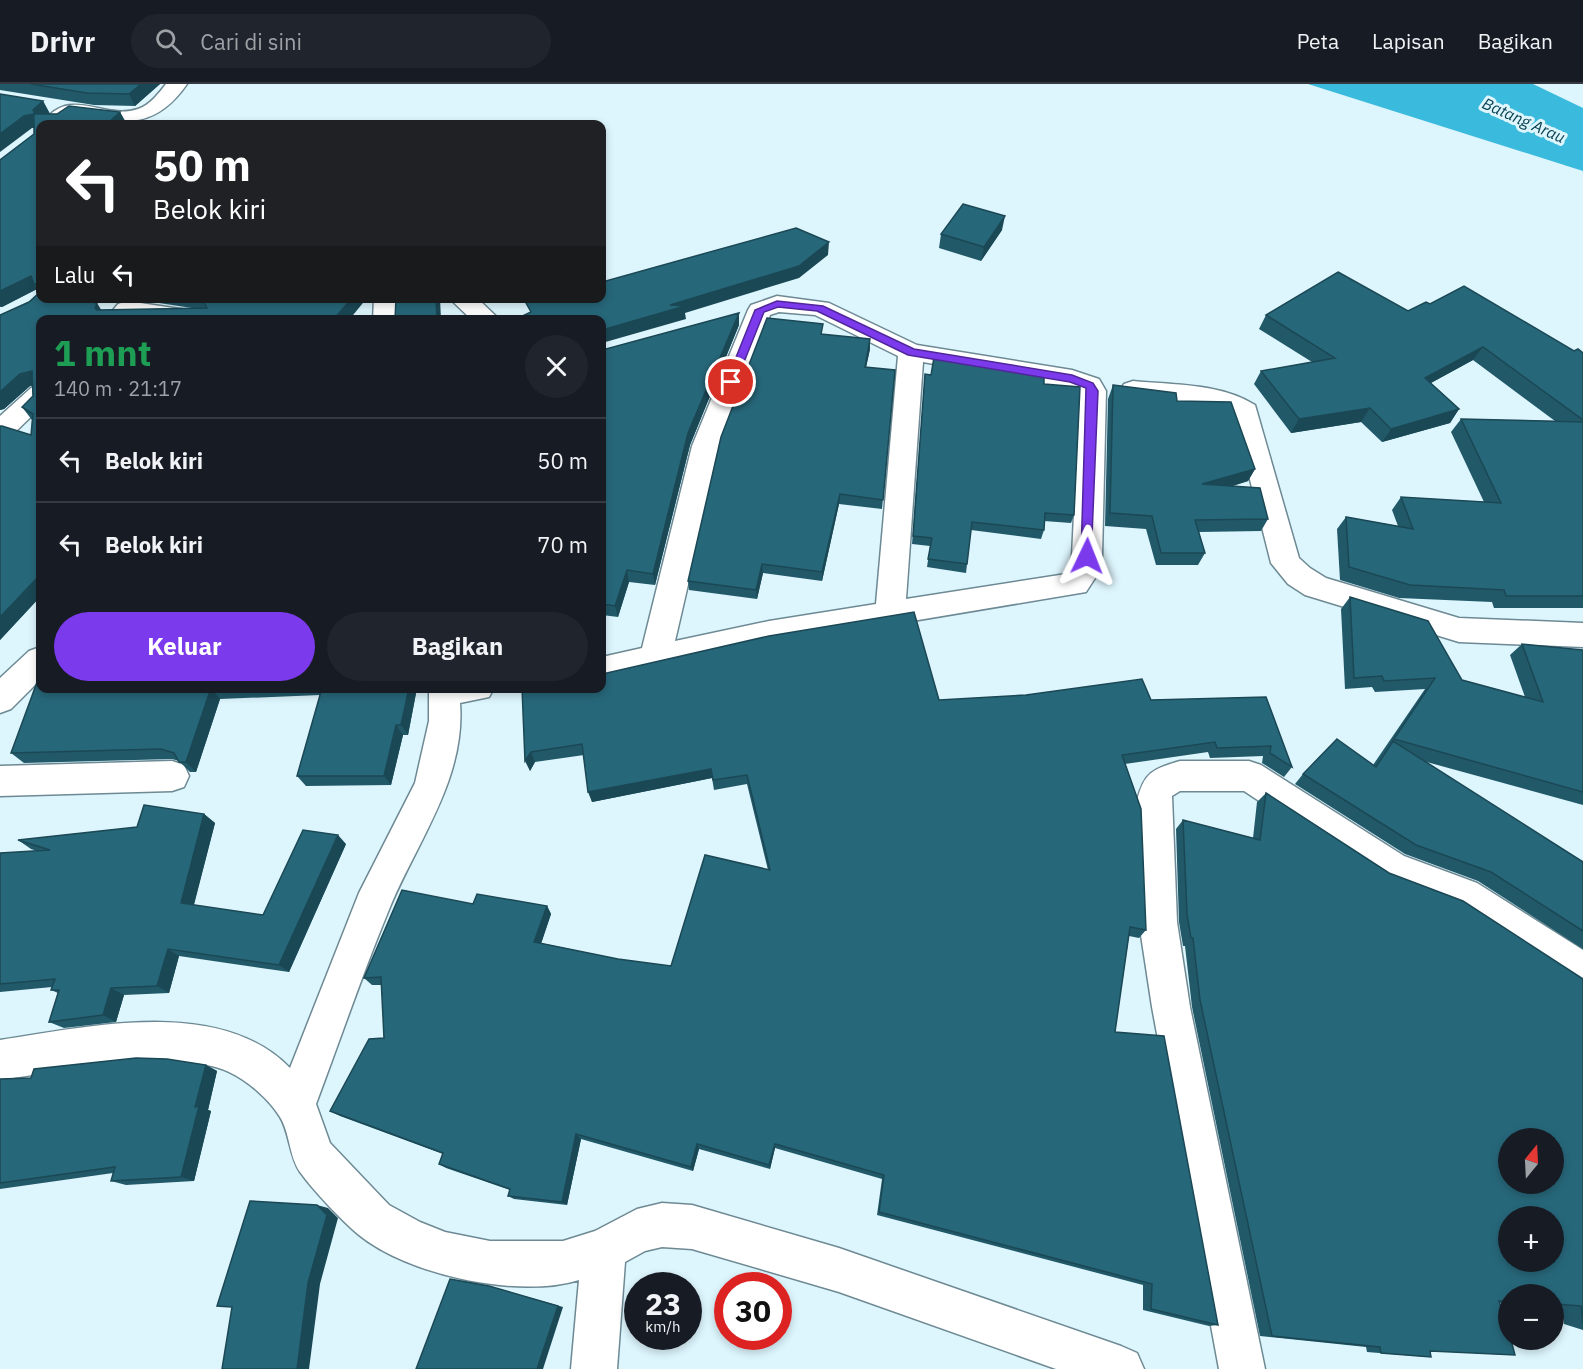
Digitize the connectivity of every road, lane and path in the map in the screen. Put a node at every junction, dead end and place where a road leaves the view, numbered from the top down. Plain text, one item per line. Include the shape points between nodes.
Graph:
1 (177, 84) edge
2 (41, 104) edge
3 (72, 109) junction
4 (57, 120) edge
5 (467, 303) edge
6 (760, 310) junction
7 (116, 311) edge
8 (153, 315) edge
9 (482, 315) edge
10 (727, 319) edge
11 (911, 352) junction
12 (1089, 386) junction
13 (36, 398) edge
14 (10, 426) edge
15 (890, 614) junction
16 (1583, 635) edge
17 (655, 659) junction
18 (36, 664) edge
19 (606, 669) edge
20 (443, 693) edge
21 (0, 699) edge
22 (172, 776) dead end
23 (0, 781) edge
24 (1583, 972) edge
25 (0, 1060) edge
26 (296, 1104) junction
27 (604, 1250) junction
28 (594, 1369) edge
29 (1121, 1369) edge
30 (1242, 1369) edge

1 - 3 street via 155,107 143,113 128,116
2 - 3 street
3 - 4 street
5 - 9 street
6 - 10 street
6 - 11 street via 777,304 820,308
6 - 17 street via 706,446
7 - 8 street
11 - 12 street via 1072,378
11 - 15 street
12 - 15 street via 1093,391 1087,556 1084,572 1075,584
12 - 16 street via 1238,404 1246,411 1286,563 1316,587 1459,630
13 - 14 street
15 - 17 street via 769,633
17 - 19 street
18 - 21 street
20 - 26 street via 445,721 432,784 372,905
22 - 23 street
24 - 30 street via 1464,895 1392,868 1249,776 1180,776 1157,788 1154,801 1158,922
25 - 26 street via 111,1044 189,1043 232,1052 262,1068
26 - 27 street via 314,1156 374,1220 407,1239 445,1254 490,1263 562,1263
27 - 28 street
27 - 29 street via 637,1231 662,1225 692,1227 839,1270

